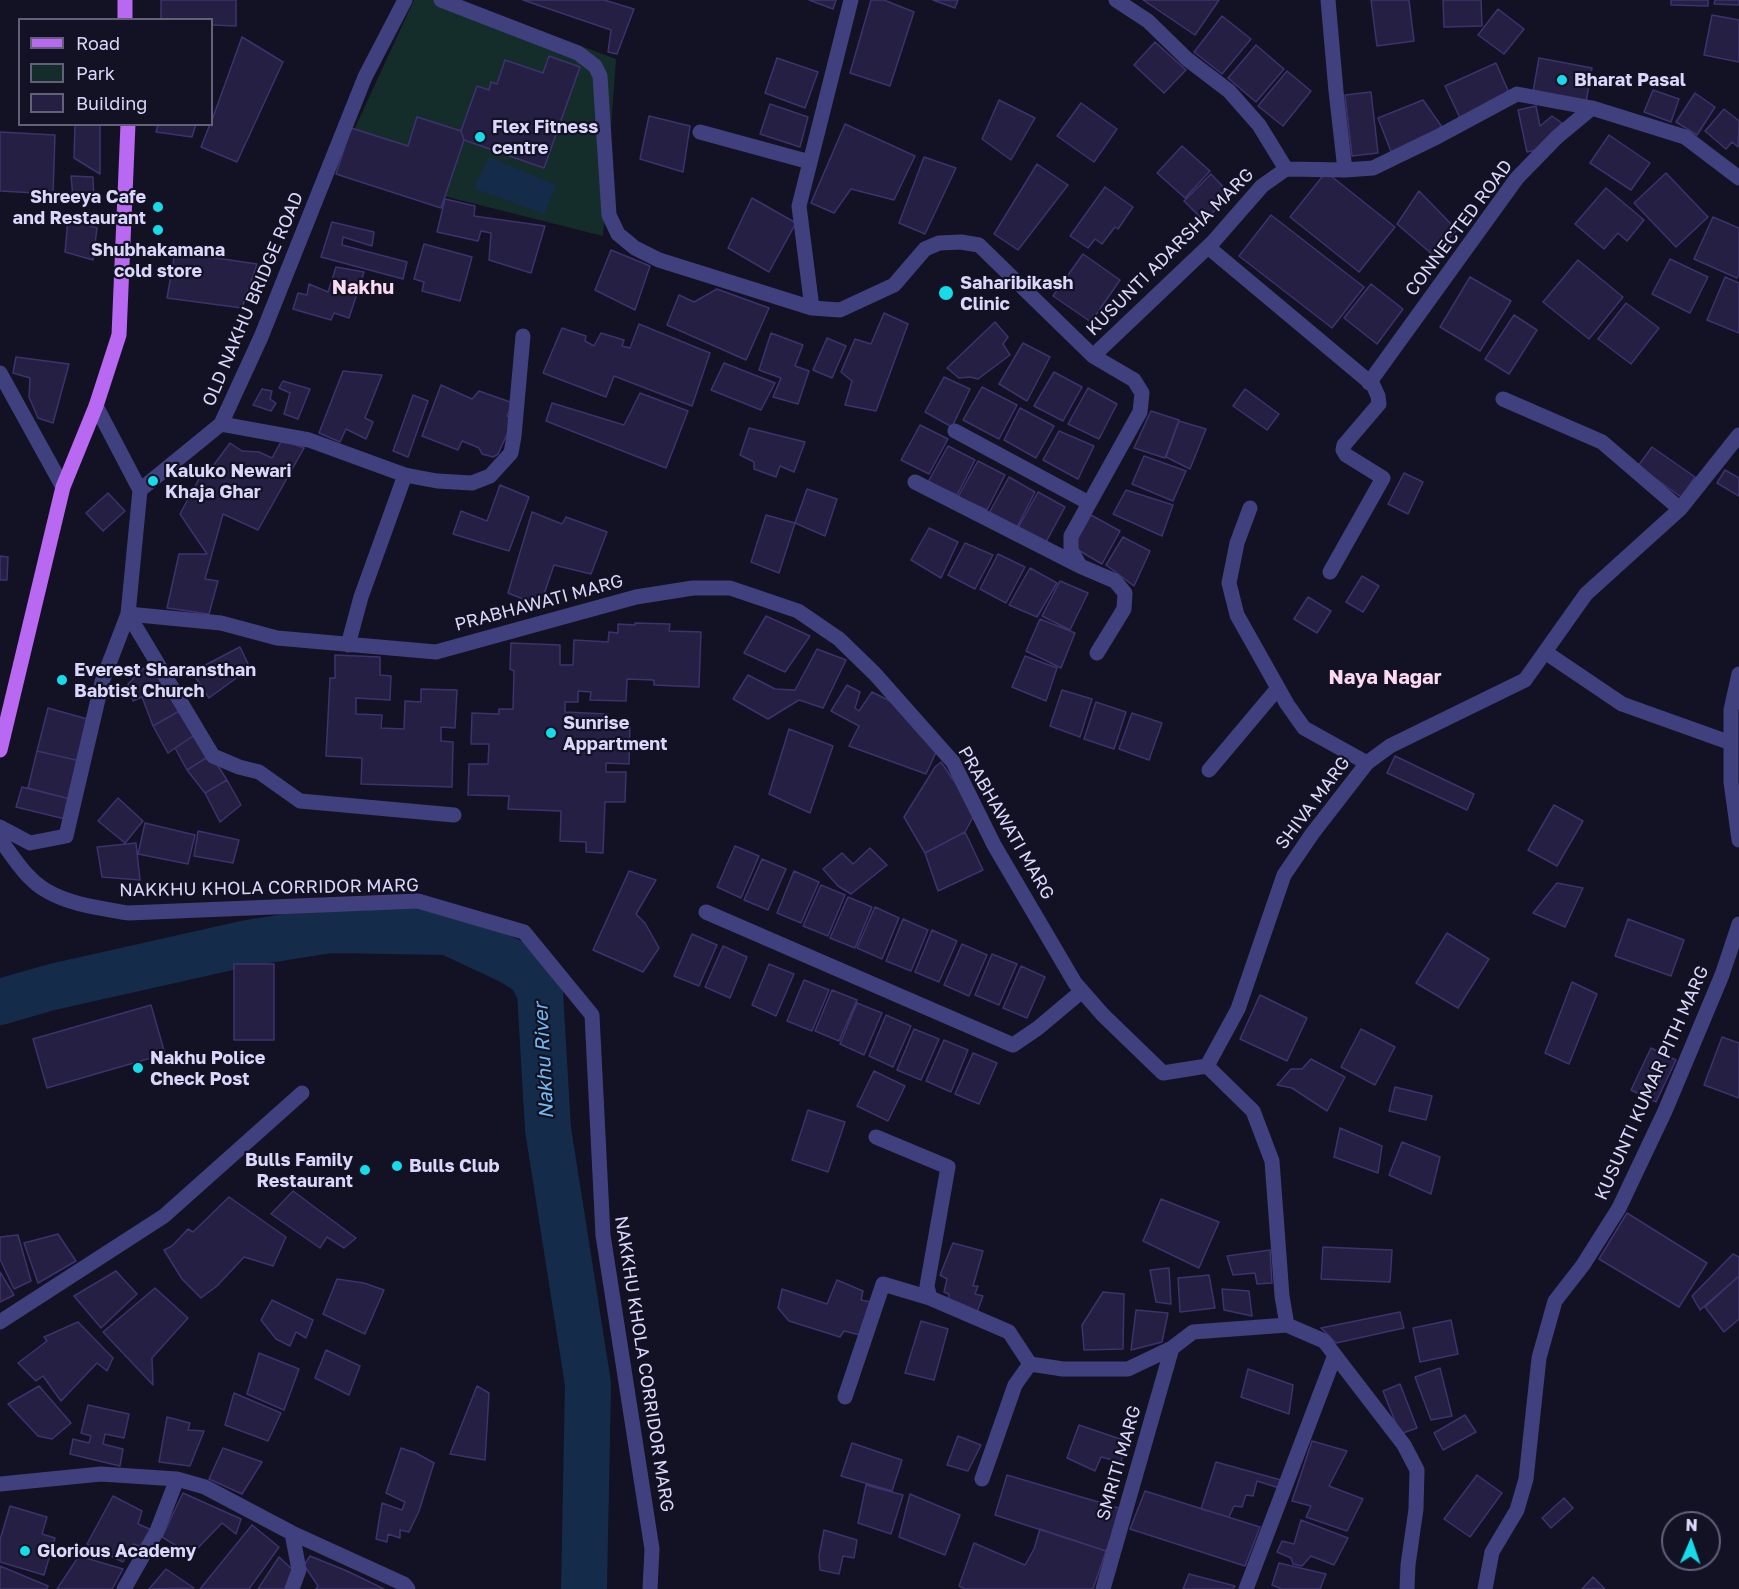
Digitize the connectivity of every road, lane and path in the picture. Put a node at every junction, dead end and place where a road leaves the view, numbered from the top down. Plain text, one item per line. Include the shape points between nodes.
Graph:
1 (125, 0) edge
2 (405, 0) edge
3 (441, 0) edge
4 (851, 0) edge
5 (1116, 0) edge
6 (1328, 0) edge
7 (125, 18) edge
8 (1592, 108) junction
9 (128, 126) edge
10 (700, 132) dead end
11 (810, 162) junction
12 (1286, 169) junction
13 (1345, 170) junction
14 (1739, 178) edge
15 (1208, 247) junction
16 (812, 308) junction
17 (523, 336) dead end
18 (1094, 356) junction
19 (0, 373) edge
20 (1370, 382) junction
21 (1503, 399) dead end
22 (96, 406) junction
23 (221, 424) junction
24 (955, 431) dead end
25 (1739, 435) edge
26 (405, 475) junction
27 (915, 482) dead end
28 (63, 487) junction
29 (140, 490) junction
30 (1089, 503) junction
31 (1250, 508) dead end
32 (1680, 509) junction
33 (1080, 566) junction
34 (1330, 572) dead end
35 (128, 614) junction
36 (348, 645) junction
37 (1545, 652) junction
38 (1097, 653) dead end
39 (1739, 674) edge
40 (1278, 688) junction
41 (1731, 743) junction
42 (0, 750) edge
43 (1367, 763) junction
44 (1209, 770) dead end
45 (454, 815) dead end
46 (0, 827) edge
47 (0, 839) edge
48 (1739, 840) edge
49 (706, 912) dead end
50 (1739, 924) edge
51 (1082, 991) junction
52 (1207, 1066) junction
53 (302, 1094) dead end
54 (876, 1137) dead end
55 (930, 1298) junction
56 (0, 1322) edge
57 (1287, 1325) junction
58 (1172, 1348) junction
59 (1335, 1355) junction
60 (1030, 1364) junction
61 (845, 1397) dead end
62 (177, 1479) junction
63 (982, 1479) dead end
64 (0, 1484) edge
65 (292, 1533) junction
66 (406, 1586) edge
67 (124, 1589) edge
68 (292, 1589) edge
69 (650, 1589) edge
70 (1103, 1589) edge
71 (1246, 1589) edge
72 (1407, 1589) edge
73 (1485, 1589) edge

1 - 7 main road
2 - 23 street, OLD NAKHU BRIDGE ROAD via 365,77 261,337
3 - 16 street via 578,53 595,66 600,76 609,215 618,234 635,248 680,267
4 - 11 street
5 - 12 street via 1148,21 1187,59 1229,91 1260,125
6 - 13 street
8 - 13 street via 1517,94 1373,168
8 - 14 street via 1685,137
8 - 20 street, CONNECTED ROAD via 1517,178
9 - 22 main road via 119,335
10 - 11 street
11 - 16 street via 799,206
12 - 13 street
12 - 15 street, KUSUNTI ADARSHA MARG via 1262,186
15 - 18 street, KUSUNTI ADARSHA MARG
15 - 20 street
16 - 18 street via 840,310 894,285 925,249 939,243 979,245
17 - 26 street via 511,453 490,476 472,483
18 - 30 street via 1134,380 1142,393 1140,412
19 - 28 street
20 - 34 street via 1379,404 1343,450 1383,478
21 - 32 street via 1602,442
22 - 28 main road
22 - 29 street
23 - 26 street via 309,440
23 - 29 street, OLD NAKHU BRIDGE ROAD
24 - 30 street
25 - 32 street, SHIVA MARG
26 - 36 street
27 - 33 street
28 - 42 main road
29 - 35 street
30 - 33 street via 1071,536 1071,550
31 - 40 street via 1237,543 1229,583 1237,615
32 - 37 street, SHIVA MARG via 1586,594
33 - 38 street via 1115,581 1125,593 1124,609
35 - 36 street, PRABHAWATI MARG via 221,623 277,638
35 - 45 street via 213,756 260,772 300,801
35 - 46 street via 102,682 66,836 30,843
36 - 51 street, PRABHAWATI MARG via 436,652 636,597 693,588 730,588 798,611 839,639 875,674 953,762 994,845
37 - 41 street via 1622,704
37 - 43 street, SHIVA MARG via 1525,680 1390,746
39 - 41 street via 1731,710
40 - 43 street via 1305,728
40 - 44 street
41 - 48 street via 1731,782
43 - 52 street, SHIVA MARG via 1284,875 1238,1010
47 - 69 street, NAKKHU KHOLA CORRIDOR MARG via 25,873 46,891 86,905 128,913 418,902 524,933 592,1015 603,1235 652,1549
49 - 51 street via 1013,1045
50 - 73 street, KUSUNTI KUMAR PITH MARG via 1665,1111 1619,1208 1584,1265 1555,1301 1539,1358 1526,1479 1517,1510 1492,1552
51 - 52 street, PRABHAWATI MARG via 1163,1073
52 - 57 street via 1253,1111 1272,1161
53 - 56 street via 164,1216
54 - 55 street via 948,1167 927,1286
55 - 60 street via 1009,1332
55 - 61 street via 883,1284
57 - 58 street via 1193,1332
57 - 59 street via 1324,1341
58 - 60 street via 1128,1369 1063,1369
58 - 70 street, SMRITI MARG
59 - 71 street
59 - 72 street via 1404,1445 1417,1470
60 - 63 street via 1016,1385
62 - 64 street via 100,1474
62 - 65 street via 205,1487
62 - 67 street via 157,1531
65 - 66 street
65 - 68 street via 299,1570

